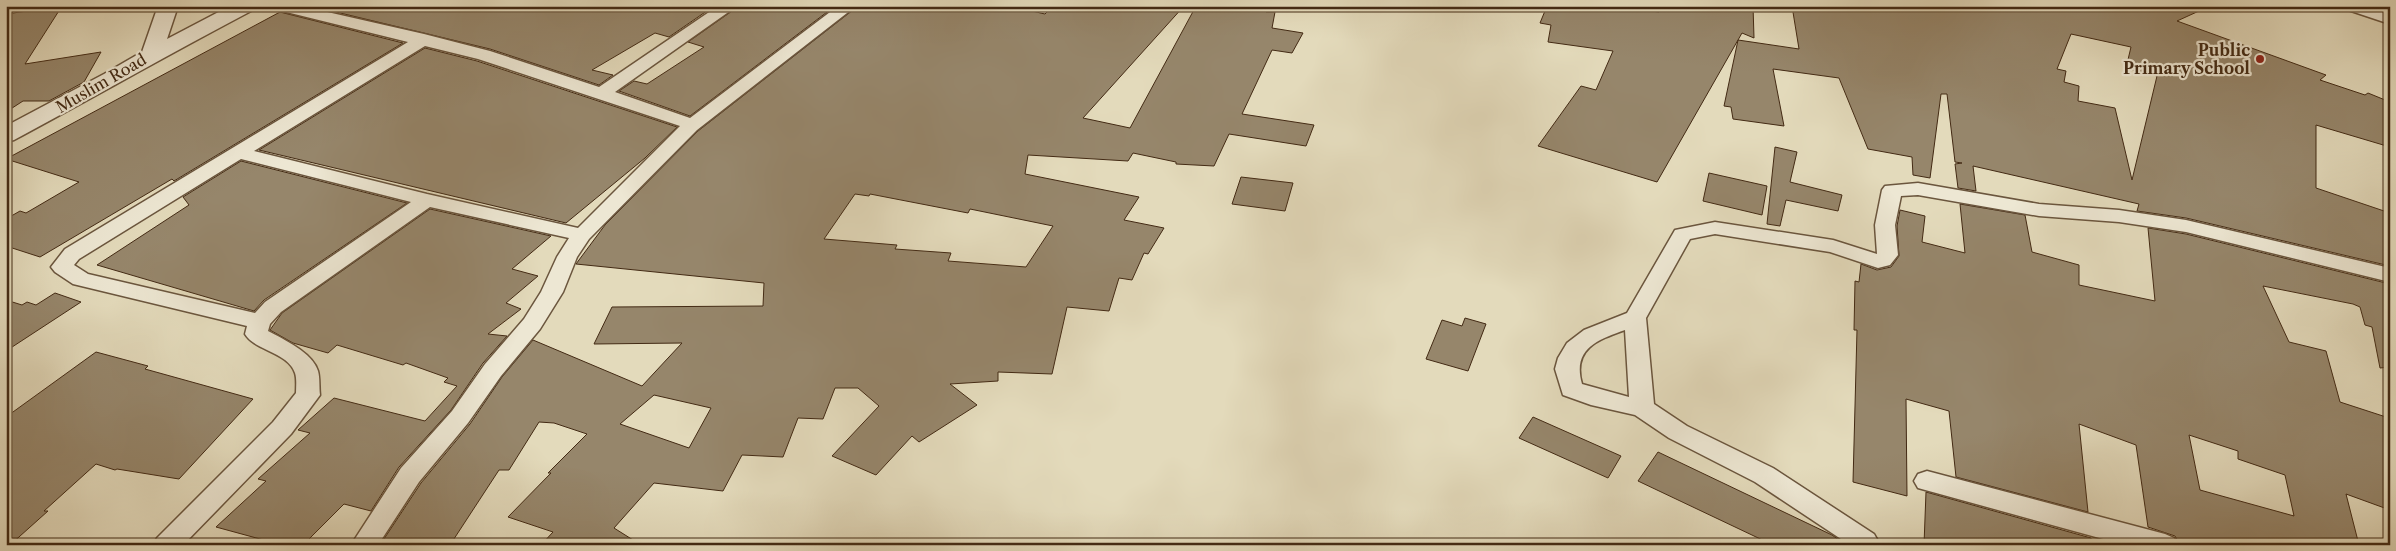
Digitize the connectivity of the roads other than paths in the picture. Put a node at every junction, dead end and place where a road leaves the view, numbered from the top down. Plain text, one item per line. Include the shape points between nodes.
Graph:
1 (168, 6) edge
2 (246, 6) edge
3 (280, 6) edge
4 (729, 6) edge
5 (848, 6) edge
6 (2351, 6) edge
7 (2390, 19) edge
8 (424, 39) junction
9 (151, 55) junction
10 (601, 94) junction
11 (691, 126) junction
12 (6, 135) edge
13 (238, 153) junction
14 (428, 200) junction
15 (582, 235) junction
16 (2390, 275) edge
17 (1635, 318) junction
18 (260, 322) junction
19 (1642, 408) junction
20 (1927, 481) dead end
21 (1866, 541) dead end
22 (166, 545) edge
23 (364, 545) edge
24 (2165, 545) edge

1 - 9 street, Muslim Road
2 - 9 street
3 - 8 street
4 - 10 street
5 - 11 street
6 - 7 street
8 - 10 street via 484,55
8 - 13 street
9 - 12 street, Muslim Road
10 - 11 street
11 - 15 street
13 - 14 street
13 - 18 street via 72,254 62,267 81,279
14 - 15 street
14 - 18 street via 273,307
15 - 23 street via 532,324 410,475
16 - 17 street via 2186,226 2119,216 2039,210 1918,189 1892,190 1885,226 1888,255 1883,260 1833,246 1715,228 1682,234
17 - 19 street
17 - 19 street via 1583,339 1571,353 1567,369 1571,388 1591,397
18 - 22 street via 256,334 289,352 306,370 308,395 282,428
19 - 21 street via 1678,432 1764,475
20 - 24 street

